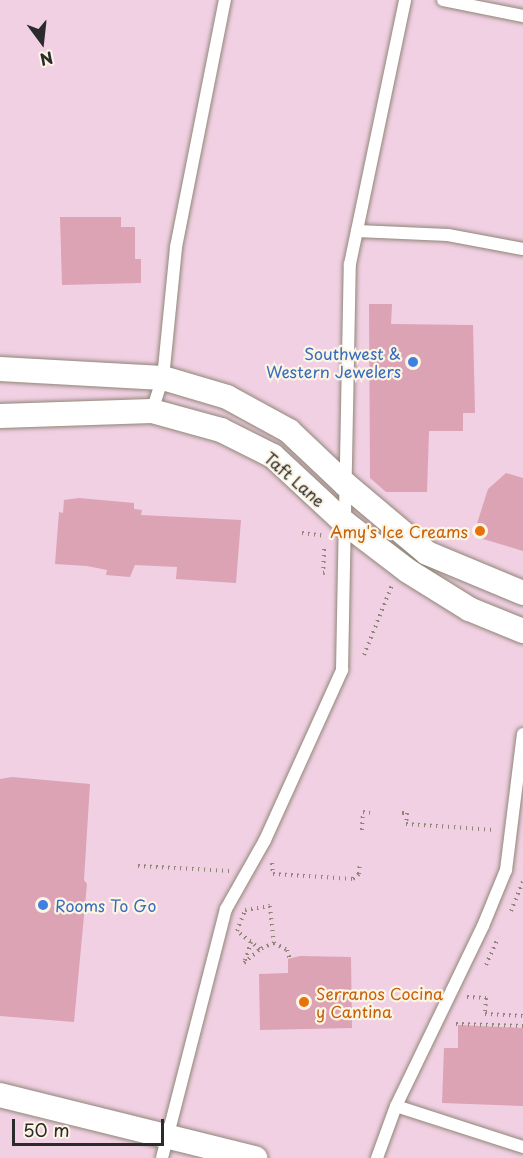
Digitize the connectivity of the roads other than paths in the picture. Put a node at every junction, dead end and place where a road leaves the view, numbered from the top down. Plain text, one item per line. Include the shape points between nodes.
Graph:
1 (225, 0) edge
2 (405, 0) edge
3 (443, 0) edge
4 (523, 16) edge
5 (357, 231) junction
6 (523, 249) edge
7 (0, 369) edge
8 (164, 378) junction
9 (152, 411) junction
10 (0, 416) edge
11 (345, 484) junction
12 (338, 531) junction
13 (523, 593) edge
14 (523, 631) edge
15 (523, 734) edge
16 (0, 1095) edge
17 (396, 1106) junction
18 (165, 1146) edge
19 (523, 1147) edge
20 (255, 1158) edge
21 (377, 1158) edge

1 - 8 lane via 176,247
2 - 5 lane
3 - 4 lane
5 - 6 lane via 448,235
5 - 11 lane via 350,264
7 - 8 street, Taft Lane
8 - 9 lane
8 - 11 street, Taft Lane via 227,397 289,431
9 - 10 street, Taft Lane
9 - 12 street, Taft Lane via 221,430 273,456
11 - 12 lane
11 - 13 street, Taft Lane via 427,553
12 - 14 street, Taft Lane via 469,609
12 - 18 lane via 342,670 265,840 226,909
15 - 17 lane via 506,870
16 - 18 street
17 - 19 lane
17 - 21 lane
18 - 20 street

